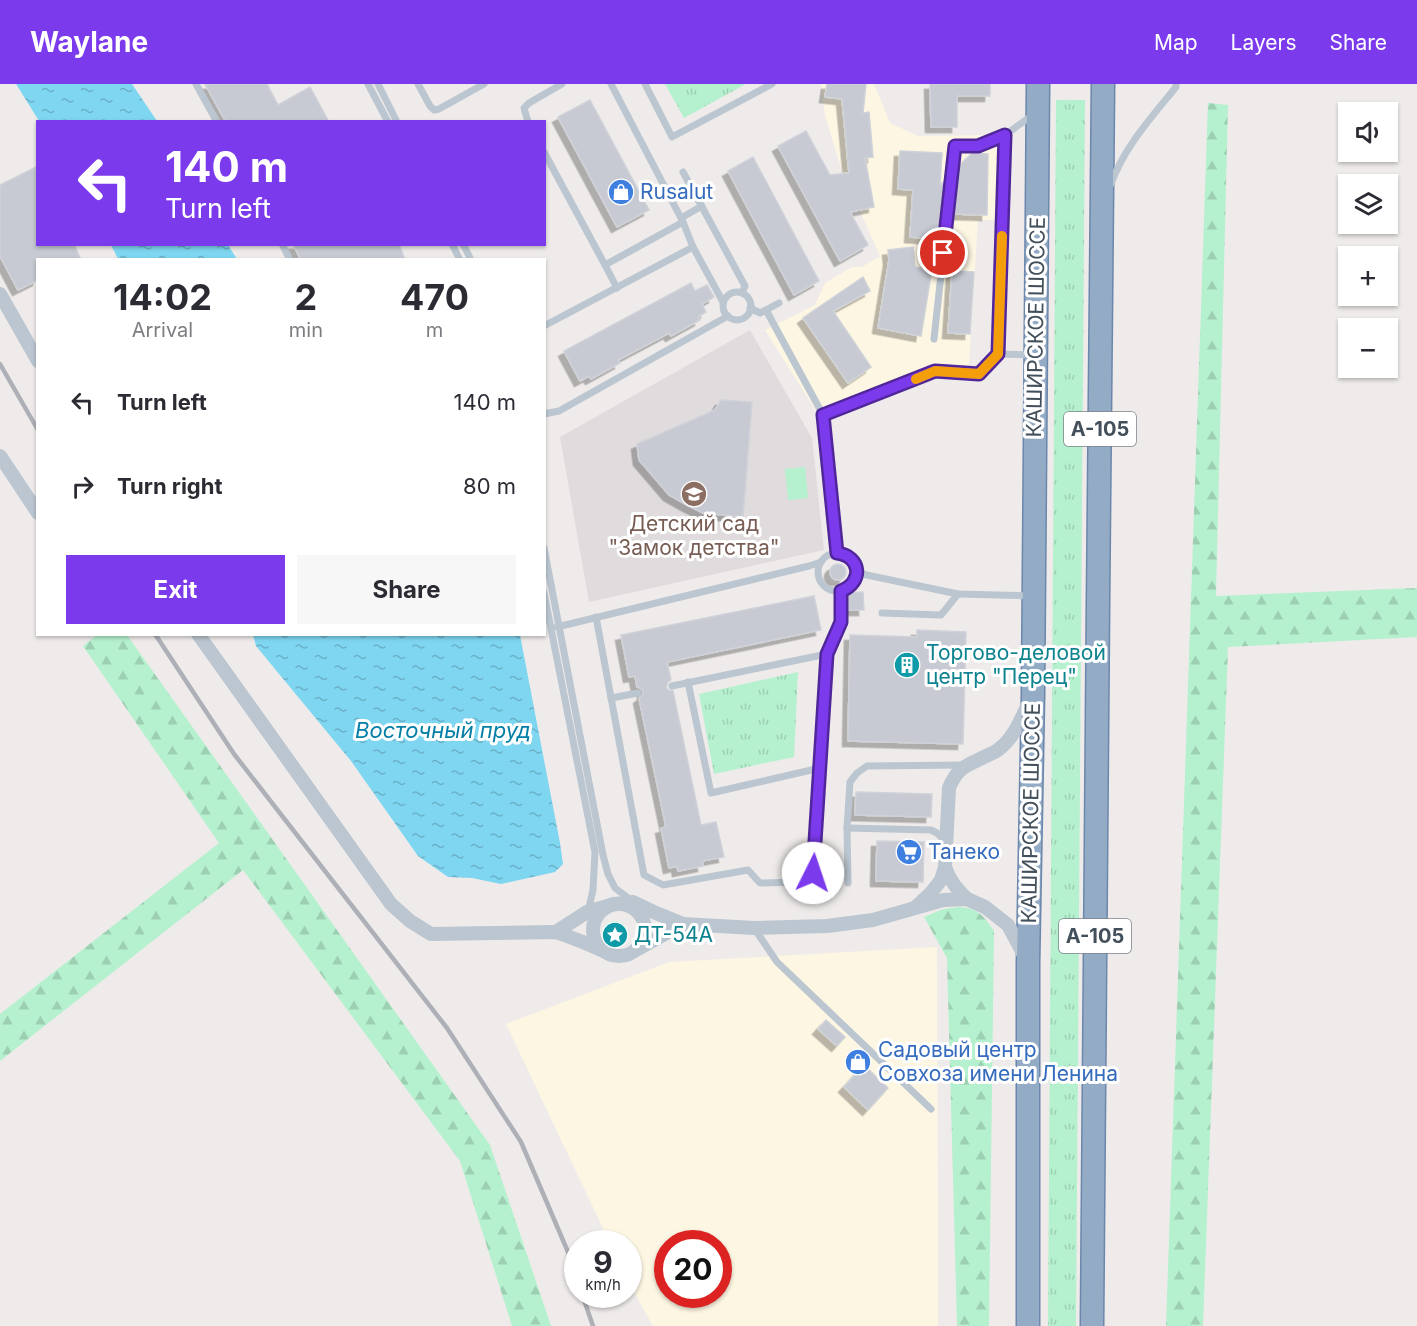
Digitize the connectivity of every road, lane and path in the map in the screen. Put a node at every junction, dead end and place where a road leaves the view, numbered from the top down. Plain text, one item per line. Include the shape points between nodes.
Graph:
1 (196, 84) edge
2 (368, 84) edge
3 (378, 84) edge
4 (418, 84) edge
5 (484, 84) edge
6 (561, 84) edge
7 (611, 84) edge
8 (645, 84) edge
9 (772, 84) edge
10 (1038, 84) edge
11 (1104, 84) edge
12 (1176, 84) edge
13 (1038, 111) junction
14 (215, 120) edge
15 (387, 120) edge
16 (397, 120) edge
17 (527, 120) edge
18 (1005, 135) junction
19 (546, 156) edge
20 (683, 172) dead end
21 (702, 206) junction
22 (1103, 206) junction
23 (682, 220) junction
24 (693, 248) junction
25 (605, 265) junction
26 (617, 288) junction
27 (742, 293) junction
28 (0, 294) edge
29 (723, 302) junction
30 (779, 303) dead end
31 (750, 308) junction
32 (766, 310) junction
33 (728, 316) junction
34 (546, 325) edge
35 (934, 339) dead end
36 (998, 354) junction
37 (1036, 355) junction
38 (36, 357) edge
39 (546, 414) edge
40 (823, 415) junction
41 (0, 456) edge
42 (36, 510) edge
43 (837, 553) junction
44 (546, 561) edge
45 (821, 562) junction
46 (857, 573) junction
47 (841, 591) junction
48 (958, 594) junction
49 (1034, 596) junction
50 (546, 599) edge
51 (882, 613) dead end
52 (596, 617) junction
53 (556, 627) junction
54 (199, 636) edge
55 (827, 654) junction
56 (688, 682) junction
57 (672, 686) dead end
58 (638, 693) dead end
59 (1033, 694) junction
60 (611, 698) junction
61 (966, 765) junction
62 (820, 768) junction
63 (846, 828) junction
64 (946, 843) junction
65 (945, 867) junction
66 (848, 883) dead end
67 (968, 899) junction
68 (633, 902) junction
69 (614, 904) junction
70 (915, 908) junction
71 (588, 912) junction
72 (683, 924) junction
73 (754, 928) junction
74 (556, 932) junction
75 (637, 949) junction
76 (604, 951) junction
77 (1028, 963) junction
78 (931, 1109) dead end
79 (1028, 1326) edge
80 (1092, 1326) edge

1 - 14 lane
2 - 15 lane
3 - 16 lane
4 - 5 lane via 434,110
6 - 17 lane via 524,108
7 - 23 lane
8 - 9 lane via 672,137
10 - 13 highway, КАШИРСКОЕ ШОССЕ / А-105
11 - 22 highway, А-105
12 - 22 lane via 1133,140 1115,171
13 - 18 lane
13 - 37 highway, КАШИРСКОЕ ШОССЕ / А-105
18 - 35 lane via 978,146 955,146
18 - 36 lane
19 - 25 lane
20 - 21 lane
21 - 23 lane
21 - 27 lane via 745,286
22 - 80 highway, А-105
23 - 24 lane
23 - 25 lane
24 - 26 lane
24 - 29 lane
25 - 26 lane
26 - 34 lane
27 - 29 lane via 730,294
27 - 31 lane
28 - 38 street
29 - 33 lane
30 - 32 lane
31 - 32 lane via 760,313
31 - 33 lane via 744,318
32 - 40 lane
33 - 39 lane via 559,411
36 - 37 lane
36 - 40 lane via 979,374 935,371 925,380
37 - 49 highway, КАШИРСКОЕ ШОССЕ / А-105
40 - 43 lane
41 - 42 street
43 - 45 lane
43 - 46 lane via 849,556
44 - 53 lane
45 - 47 lane via 818,574 823,586
45 - 52 lane
46 - 47 lane via 852,585
46 - 48 lane
47 - 55 lane via 841,622
48 - 49 lane
48 - 51 lane via 941,615
49 - 59 highway, КАШИРСКОЕ ШОССЕ / А-105
50 - 53 lane
52 - 53 lane
52 - 60 lane
53 - 68 lane via 608,874 615,888
53 - 71 lane via 596,852
54 - 74 street via 391,903 410,921 431,934
55 - 56 lane
55 - 62 lane
56 - 57 lane
56 - 62 lane via 711,793
58 - 60 lane
59 - 61 street via 1017,729 999,749
59 - 77 highway, КАШИРСКОЕ ШОССЕ / А-105
60 - 62 lane via 644,875 663,885 748,870 760,883 803,882 813,873
61 - 63 lane via 867,766 850,782
61 - 64 street via 949,788
63 - 64 lane via 931,830
63 - 66 lane
64 - 65 street
65 - 67 street via 957,890
65 - 70 street via 930,894
67 - 70 street via 943,900
67 - 77 street via 986,907 1008,925
68 - 69 street
68 - 72 street
69 - 71 street
69 - 75 street via 630,906 642,918 645,935
69 - 76 street via 600,913 593,929
70 - 73 street via 873,920 827,926
71 - 74 street
72 - 73 street
72 - 75 street
73 - 78 lane via 777,962
74 - 76 street
75 - 76 street via 621,956
77 - 79 highway, КАШИРСКОЕ ШОССЕ / А-105

